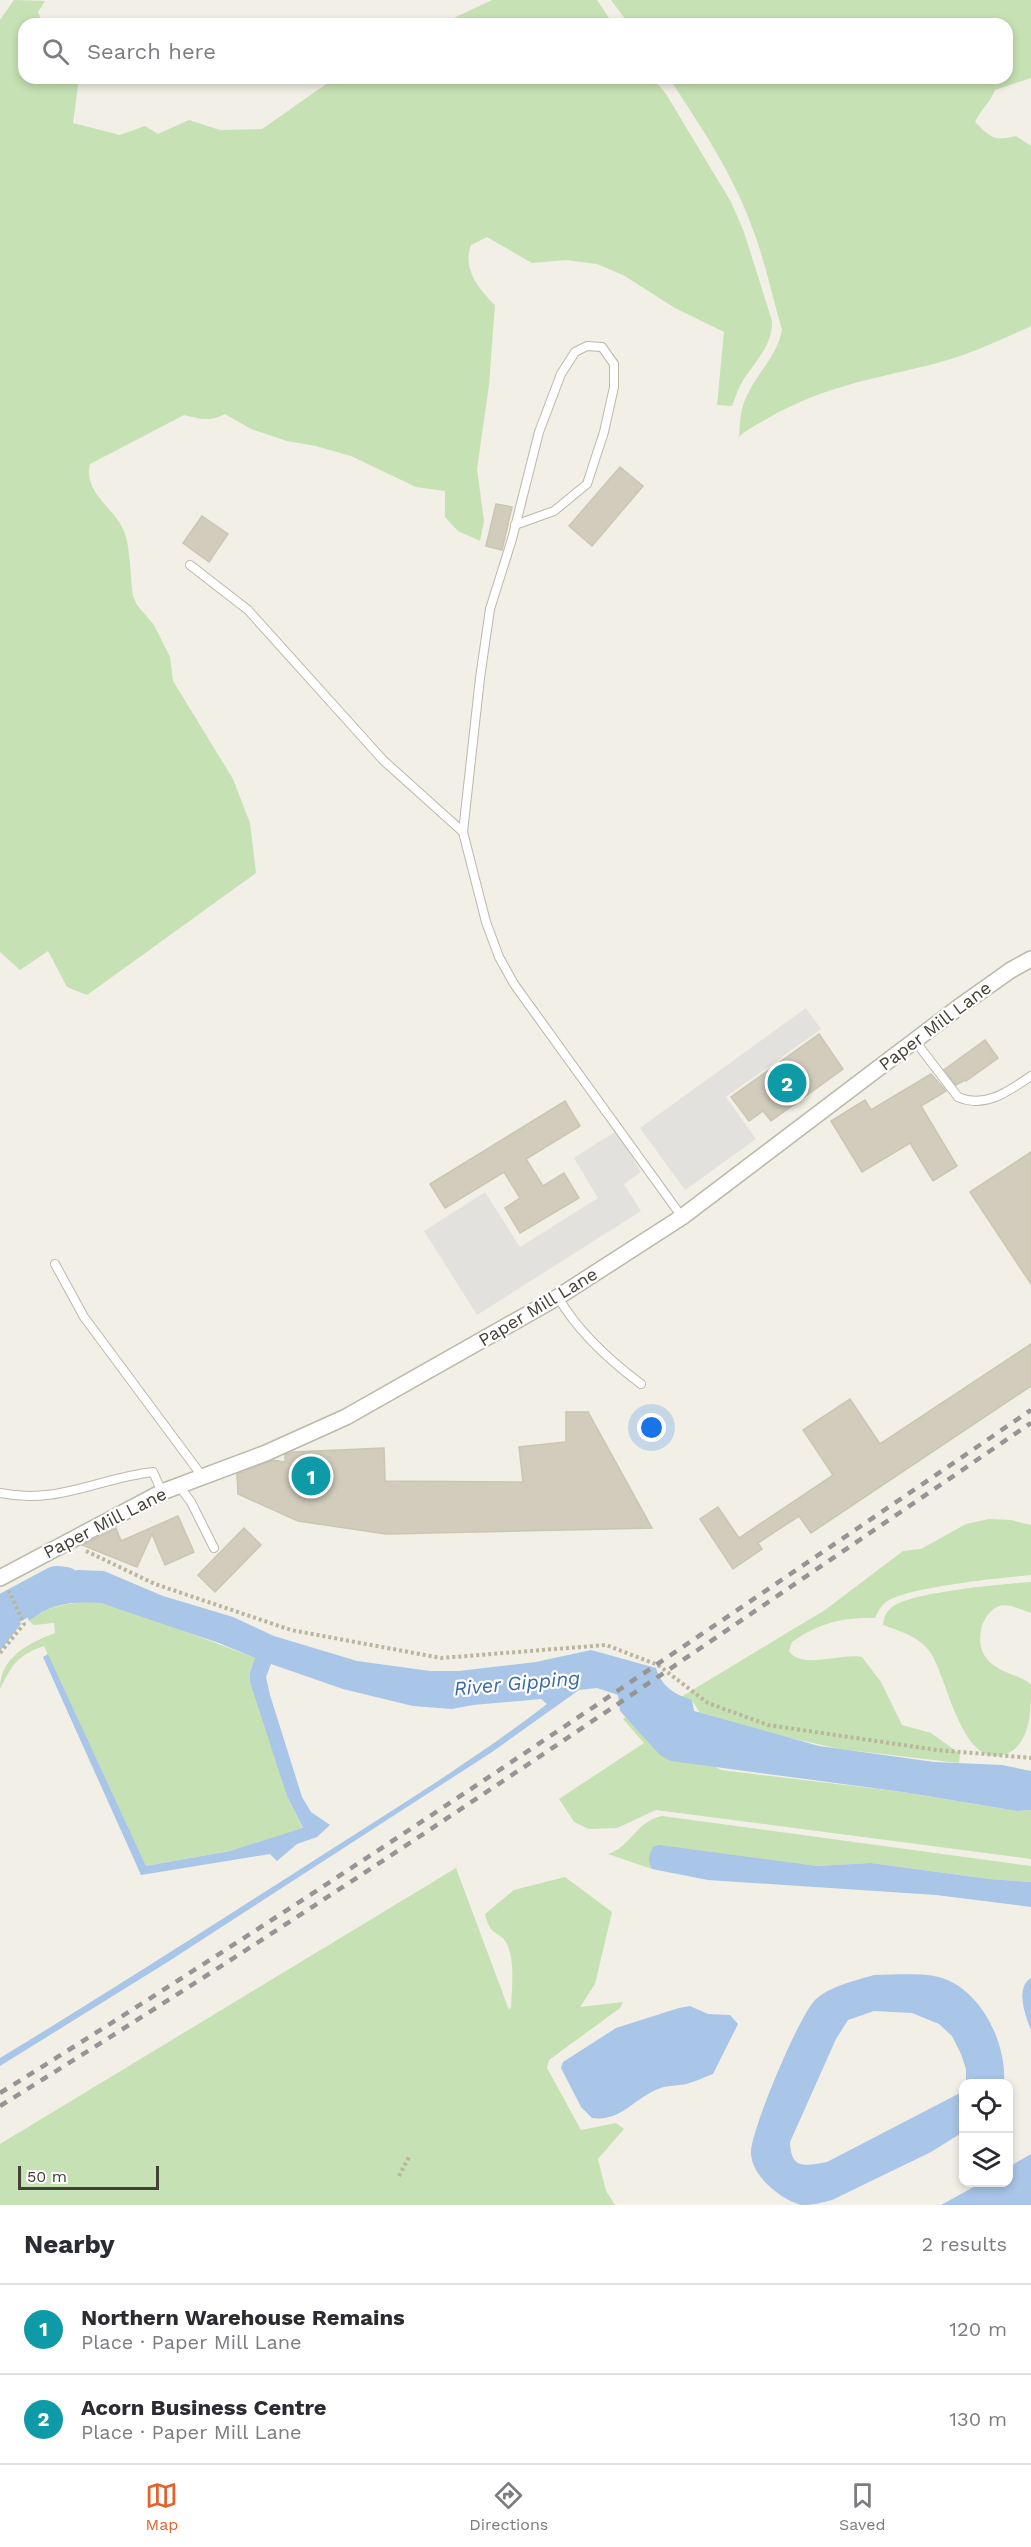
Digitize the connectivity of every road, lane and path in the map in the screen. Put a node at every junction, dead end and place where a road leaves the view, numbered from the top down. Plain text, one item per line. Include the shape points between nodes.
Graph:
1 (515, 525) junction
2 (190, 565) dead end
3 (463, 832) junction
4 (1031, 959) edge
5 (915, 1041) junction
6 (1031, 1076) edge
7 (682, 1217) junction
8 (55, 1264) dead end
9 (558, 1298) junction
10 (640, 1384) dead end
11 (202, 1476) junction
12 (179, 1486) junction
13 (162, 1492) junction
14 (0, 1494) edge
15 (68, 1542) junction
16 (214, 1548) dead end
17 (4, 1583) edge
18 (0, 1653) edge
19 (1031, 1758) edge
20 (410, 2155) dead end
21 (399, 2176) dead end

1 - 1 lane via 554,511 587,484 614,387 614,364 602,348 587,346 575,352 561,374 539,432
1 - 3 lane via 490,609
2 - 3 lane via 248,610 383,760
3 - 7 lane via 486,922 514,984
4 - 5 street, Paper Mill Lane
5 - 6 lane via 958,1097 969,1102 1004,1094
5 - 7 street, Paper Mill Lane
7 - 9 street, Paper Mill Lane
8 - 11 lane via 84,1317
9 - 10 lane via 611,1362
9 - 11 street, Paper Mill Lane via 346,1417
11 - 12 street, Paper Mill Lane
12 - 13 street, Paper Mill Lane
12 - 16 lane
13 - 14 lane via 153,1472 55,1496
13 - 15 street, Paper Mill Lane
15 - 17 street, Paper Mill Lane
15 - 19 path via 155,1584 291,1630 441,1658 606,1645 658,1665 708,1703 768,1725 937,1750
17 - 18 path via 24,1624
20 - 21 path

